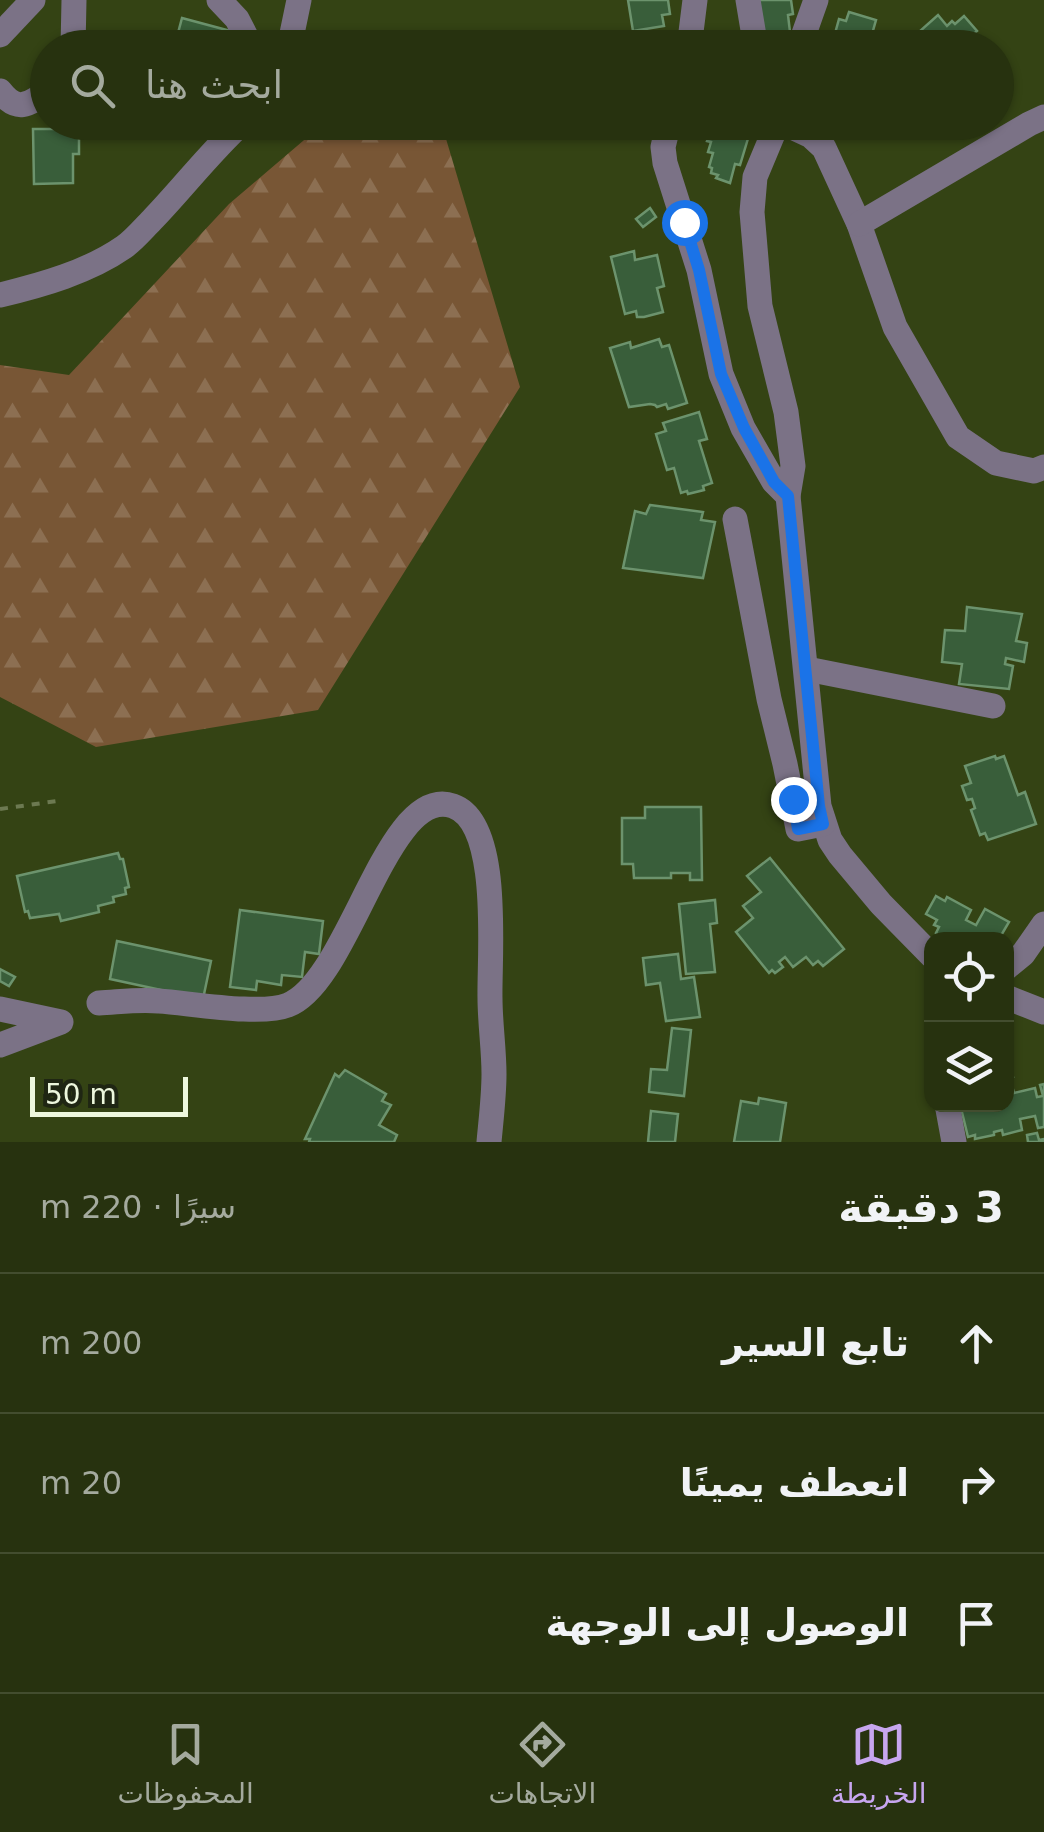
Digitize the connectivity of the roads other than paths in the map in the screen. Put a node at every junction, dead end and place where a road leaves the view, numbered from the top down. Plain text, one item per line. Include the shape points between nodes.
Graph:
1 (33, 0) edge
2 (74, 0) edge
3 (219, 0) edge
4 (299, 0) edge
5 (695, 0) edge
6 (748, 0) edge
7 (816, 0) edge
8 (73, 30) edge
9 (242, 30) edge
10 (293, 30) edge
11 (691, 30) edge
12 (753, 30) edge
13 (805, 30) edge
14 (0, 33) edge
15 (0, 91) edge
16 (30, 102) edge
17 (1044, 117) edge
18 (1014, 133) edge
19 (223, 140) edge
20 (665, 140) edge
21 (772, 140) edge
22 (815, 140) edge
23 (1002, 140) edge
24 (858, 224) junction
25 (0, 295) edge
26 (1044, 467) edge
27 (788, 496) junction
28 (735, 520) dead end
29 (807, 669) junction
30 (993, 706) dead end
31 (823, 824) junction
32 (1044, 924) edge
33 (924, 948) edge
34 (1014, 961) edge
35 (1014, 1000) edge
36 (99, 1002) dead end
37 (0, 1009) edge
38 (1044, 1012) edge
39 (0, 1045) edge
40 (948, 1112) edge
41 (489, 1142) edge
42 (954, 1142) edge

1 - 14 street
2 - 8 street
3 - 9 street
4 - 10 street
5 - 11 street
6 - 12 street
7 - 13 street
15 - 16 street via 18,106
17 - 18 street
19 - 25 street via 125,246 84,269
20 - 27 street via 665,163 699,270 721,374 744,428
21 - 27 street via 756,177 752,212 760,306 786,412
22 - 24 street
23 - 24 street
24 - 26 street via 895,328 958,437 996,463
27 - 29 street
28 - 31 street via 798,829
29 - 30 street
29 - 31 street
31 - 33 street via 840,855
32 - 34 street
35 - 38 street
36 - 41 street via 286,1006 312,988 332,960 404,827 426,806 452,806 471,819 486,864 494,1079
37 - 39 street via 60,1022
40 - 42 street

